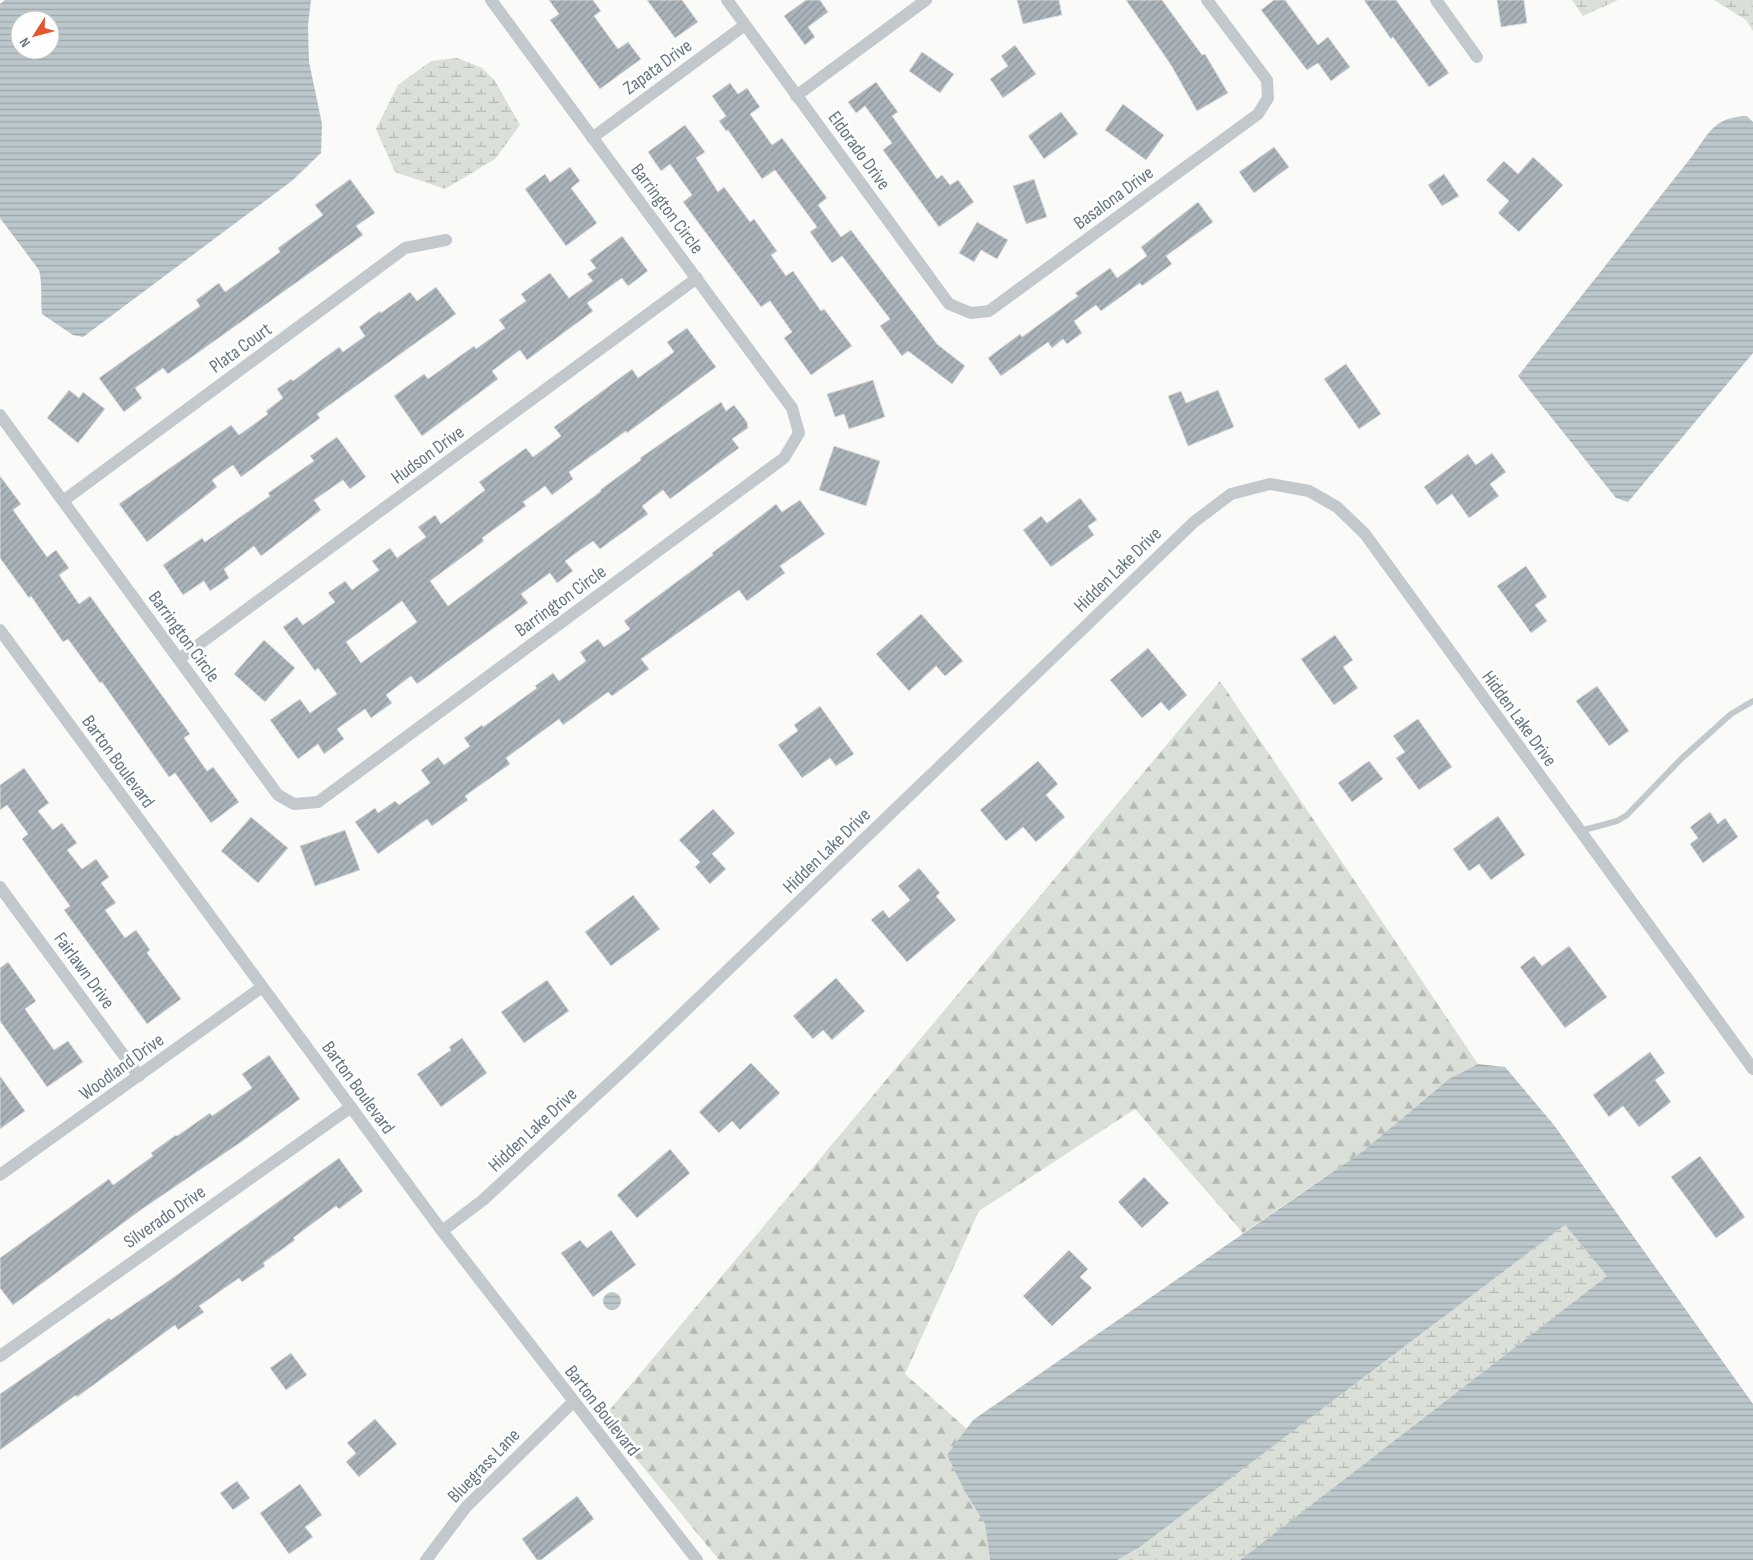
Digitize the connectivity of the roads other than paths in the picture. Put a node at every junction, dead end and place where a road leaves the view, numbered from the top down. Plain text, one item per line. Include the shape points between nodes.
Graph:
1 (491, 0) edge
2 (727, 0) edge
3 (926, 0) edge
4 (1207, 0) edge
5 (1436, 0) edge
6 (745, 25) junction
7 (1477, 57) dead end
8 (796, 96) junction
9 (592, 138) junction
10 (446, 240) dead end
11 (697, 278) junction
12 (971, 314) joint
13 (0, 415) edge
14 (63, 501) junction
15 (0, 630) edge
16 (179, 659) junction
17 (1753, 701) edge
18 (1579, 832) junction
19 (0, 887) edge
20 (262, 987) junction
21 (1753, 1069) edge
22 (139, 1076) junction
23 (351, 1106) junction
24 (0, 1175) edge
25 (442, 1231) junction
26 (0, 1356) edge
27 (572, 1402) junction
28 (426, 1560) edge
29 (697, 1560) edge

1 - 9 street, Barrington Circle
2 - 6 street, Eldorado Drive
3 - 8 street
4 - 12 street, Basalona Drive via 1267,80 1268,98 1258,114 989,311
5 - 7 street
6 - 8 street, Eldorado Drive
6 - 9 street, Zapata Drive
8 - 12 street, Eldorado Drive via 949,304
9 - 11 street, Barrington Circle
10 - 14 street, Plata Court via 406,248
11 - 16 street, Hudson Drive
11 - 16 street, Barrington Circle via 792,408 799,433 784,458 318,802 294,804 278,795
13 - 14 street, Barrington Circle
14 - 16 street, Barrington Circle
15 - 20 street, Barton Boulevard
17 - 18 lane via 1731,714 1617,822
18 - 21 street, Hidden Lake Drive
18 - 25 street, Hidden Lake Drive via 1365,534 1337,507 1309,491 1270,484 1231,494 1194,522 631,1063 483,1200
19 - 22 street, Fairlawn Drive
20 - 22 street, Woodland Drive
20 - 23 street, Barton Boulevard
22 - 24 street, Woodland Drive
23 - 25 street, Barton Boulevard
23 - 26 street, Silverado Drive
25 - 27 street, Barton Boulevard
27 - 28 street, Bluegrass Lane via 466,1507
27 - 29 street, Barton Boulevard

